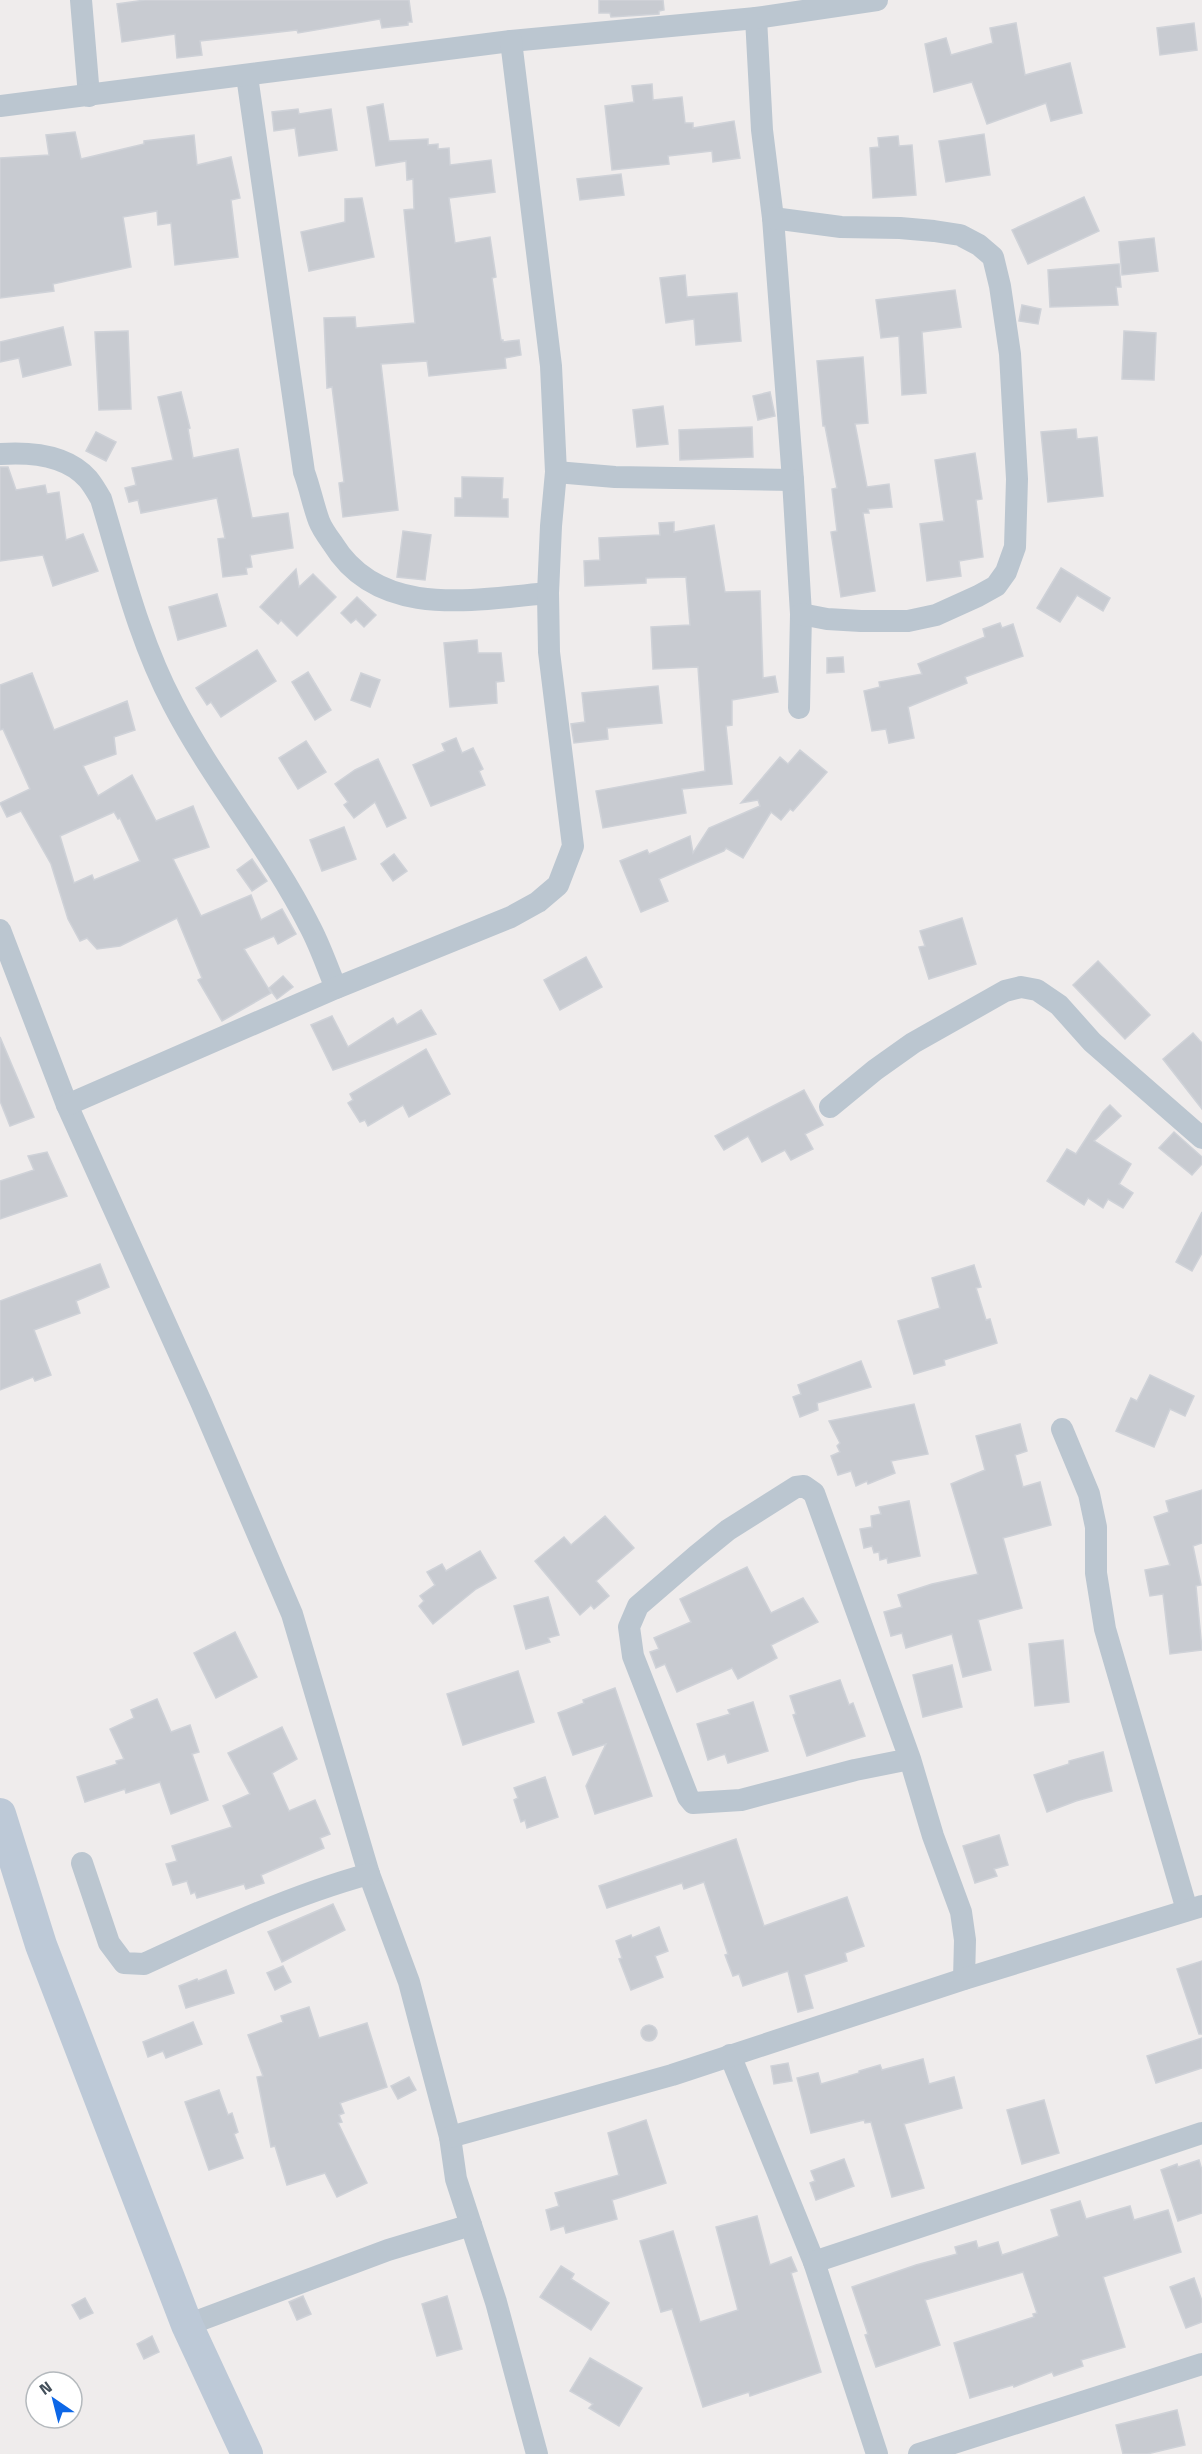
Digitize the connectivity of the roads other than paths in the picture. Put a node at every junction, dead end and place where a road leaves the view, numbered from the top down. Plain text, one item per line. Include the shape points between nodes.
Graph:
1 (81, 0) edge
2 (877, 0) edge
3 (756, 18) junction
4 (511, 41) junction
5 (247, 76) junction
6 (89, 96) junction
7 (0, 106) edge
8 (772, 219) junction
9 (0, 454) edge
10 (556, 472) junction
11 (793, 480) junction
12 (548, 593) junction
13 (801, 614) junction
14 (799, 708) dead end
15 (0, 930) edge
16 (336, 988) junction
17 (68, 1106) junction
18 (831, 1107) dead end
19 (1202, 1138) edge
20 (1062, 1430) dead end
21 (910, 1760) junction
22 (0, 1814) edge
23 (82, 1863) dead end
24 (369, 1874) junction
25 (1194, 1908) edge
26 (964, 1978) junction
27 (730, 2055) junction
28 (1202, 2133) edge
29 (450, 2137) junction
30 (471, 2225) junction
31 (814, 2262) junction
32 (188, 2325) junction
33 (1202, 2364) edge
34 (247, 2454) edge
35 (537, 2454) edge
36 (877, 2454) edge
37 (919, 2454) edge

1 - 6 street
2 - 3 street
3 - 4 street
3 - 8 street
4 - 5 street
4 - 10 street via 551,366
5 - 6 street
5 - 12 street via 304,472 319,522 342,559 366,580 395,594 452,602
6 - 7 street
8 - 11 street
8 - 13 street via 934,231 960,235 979,245 993,257 1010,354 1017,479 1015,547 996,586 936,615 908,621 827,619
9 - 16 street via 45,456 69,465 87,478 101,499 150,656 173,705 310,925
10 - 11 street via 615,477
10 - 12 street
11 - 13 street
12 - 16 street via 549,652 573,846 558,885 512,917
13 - 14 street
15 - 17 street
16 - 17 street
17 - 24 street via 292,1614
18 - 19 street via 913,1043 1005,991 1021,987 1037,990 1059,1005 1092,1042
20 - 25 street via 1089,1494 1096,1527 1096,1573 1105,1629
21 - 21 street via 814,1493 804,1486 796,1487 728,1530 638,1606 629,1627 633,1656 693,1803 741,1800
21 - 26 street via 961,1912
22 - 32 main road via 41,1945
23 - 24 street via 109,1943 124,1963 144,1964 276,1906
24 - 29 street via 409,1982
25 - 26 street
26 - 27 street
27 - 29 street
27 - 31 street
28 - 31 street
29 - 30 street via 456,2178
30 - 32 street via 388,2250
30 - 35 street
31 - 36 street
32 - 34 main road
33 - 37 street

